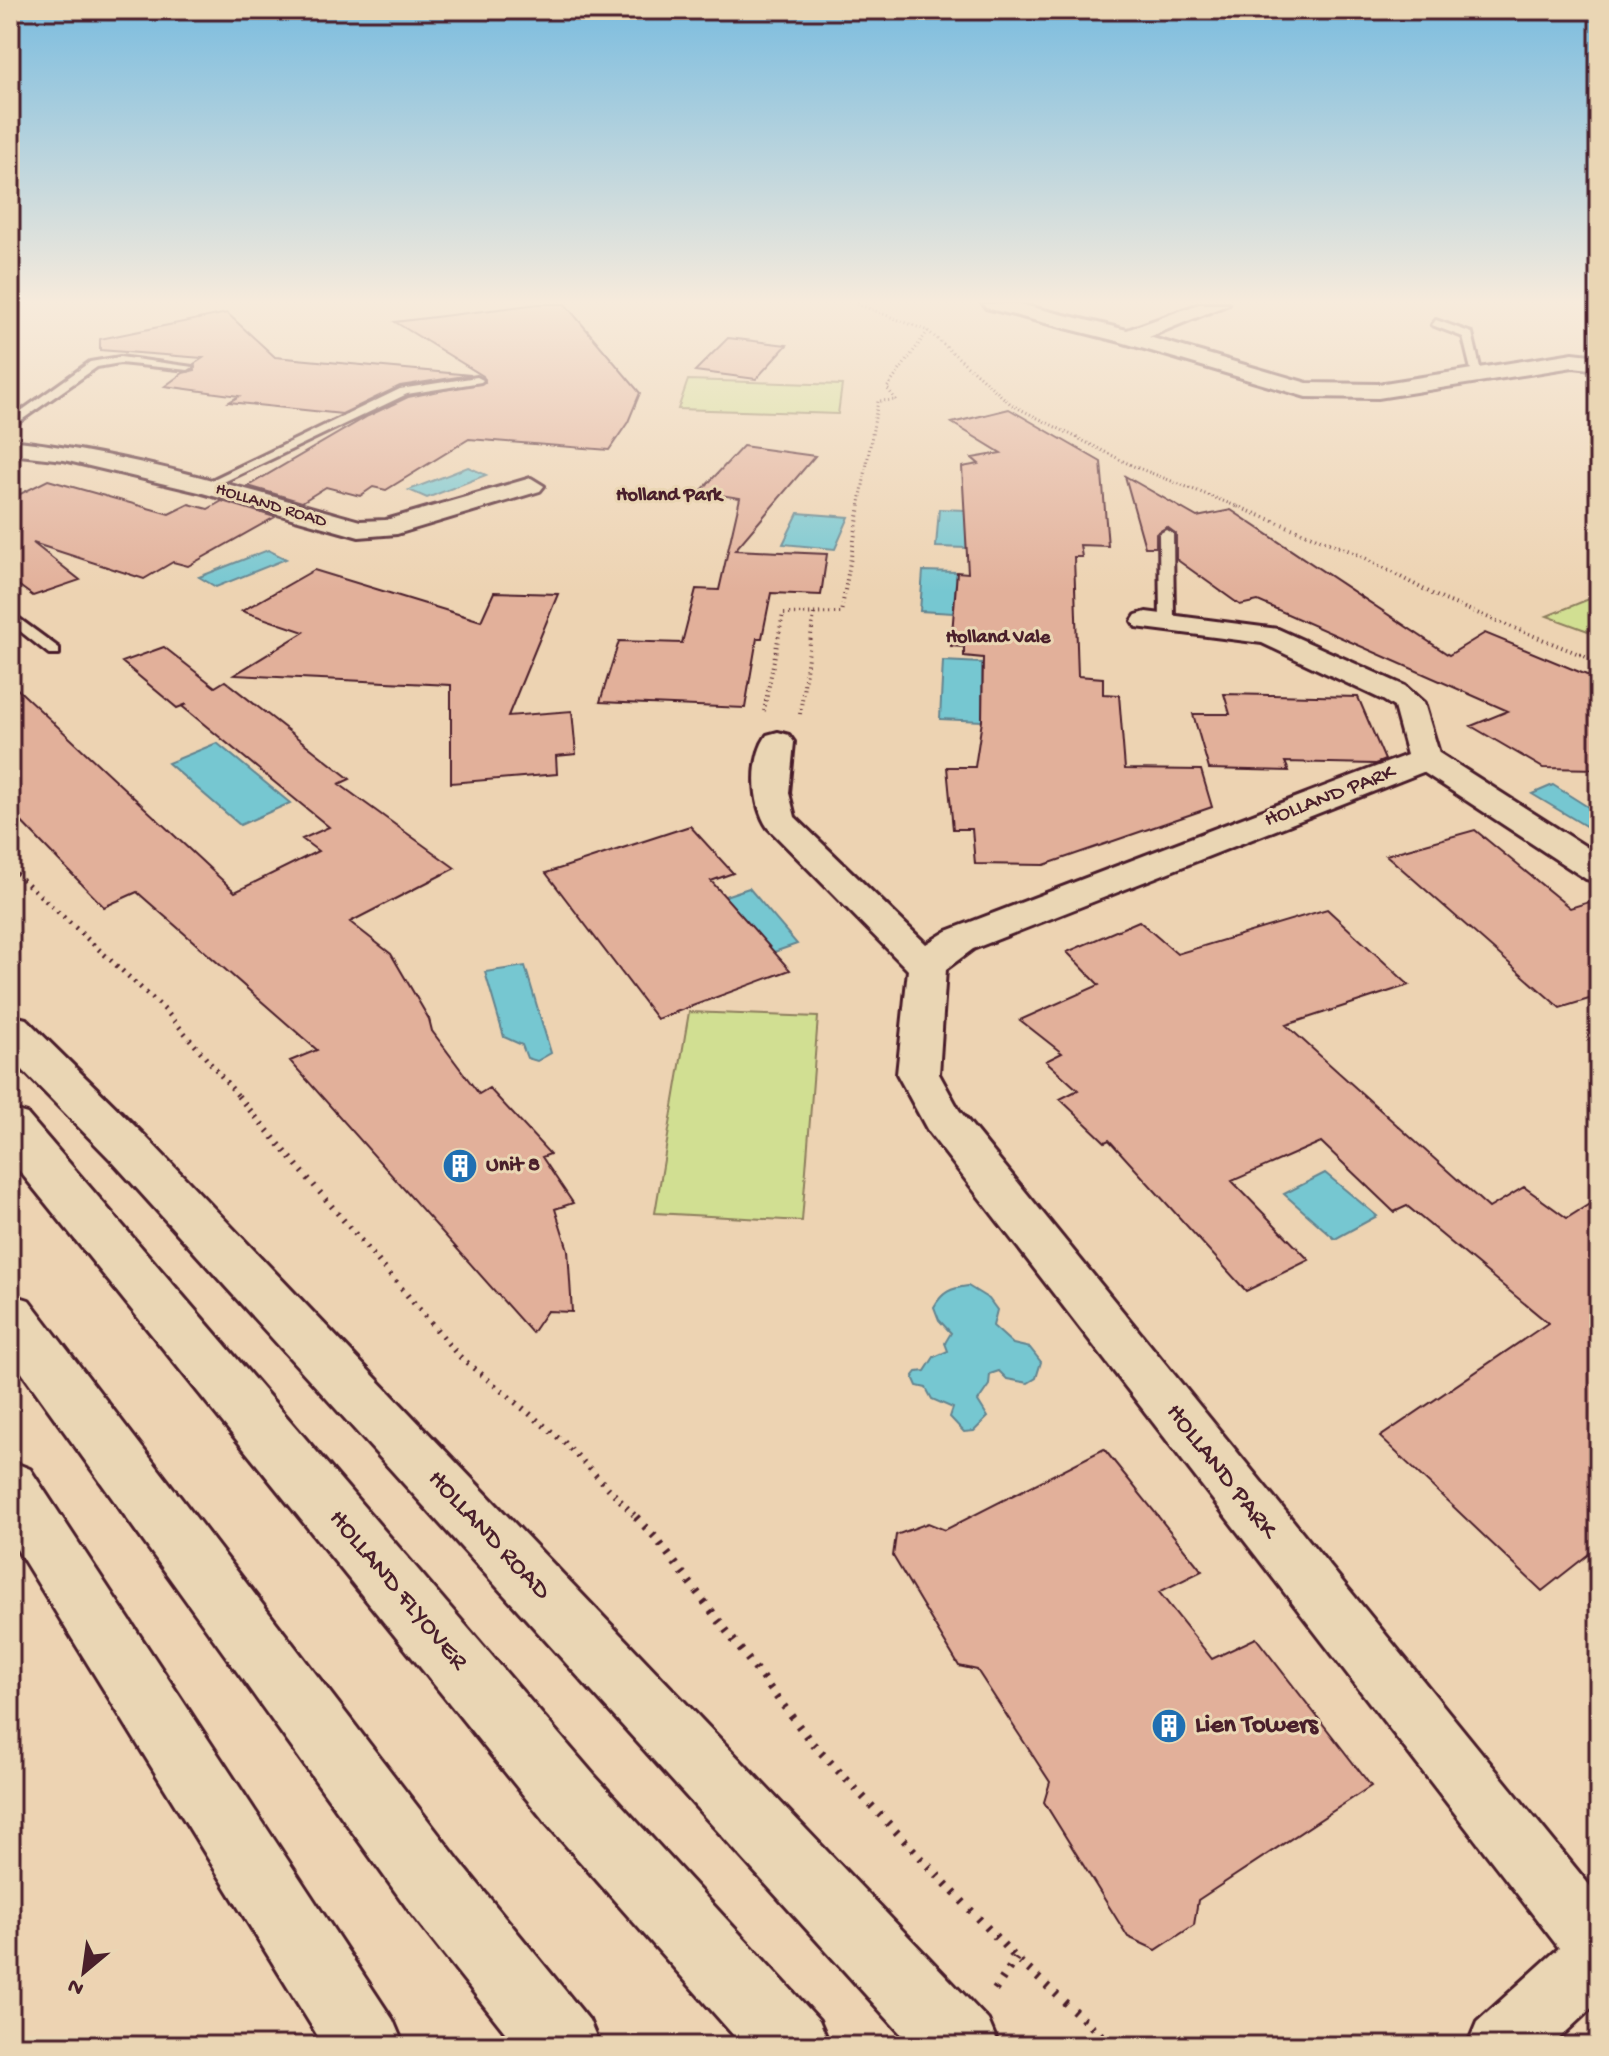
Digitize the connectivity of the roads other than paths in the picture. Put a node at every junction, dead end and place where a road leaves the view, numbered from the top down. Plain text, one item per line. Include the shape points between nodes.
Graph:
1 (44, 400) edge
2 (385, 400) edge
3 (10, 424) edge
4 (10, 447) edge
5 (205, 486) junction
6 (531, 486) dead end
7 (1166, 534) dead end
8 (10, 616) edge
9 (1156, 622) joint
10 (54, 651) dead end
11 (783, 747) road end
12 (1424, 758) junction
13 (1599, 871) edge
14 (927, 967) junction
15 (10, 1030) edge
16 (10, 1126) edge
17 (10, 1315) edge
18 (10, 1487) edge
19 (1599, 1948) edge
20 (1599, 1956) edge
21 (367, 2046) edge
22 (563, 2046) edge
23 (793, 2046) edge
24 (962, 2046) edge
25 (1501, 2046) edge

1 - 3 lane
2 - 5 lane
4 - 5 street, HOLLAND ROAD via 64,453
5 - 6 street, HOLLAND ROAD via 359,529 388,528
7 - 9 lane
8 - 10 lane
9 - 12 street, HOLLAND PARK via 1268,635 1394,693 1408,703
11 - 14 street via 774,811 787,832
12 - 13 street
12 - 14 street, HOLLAND PARK via 960,940
14 - 19 street, HOLLAND PARK via 918,1074 943,1120
15 - 24 main road, HOLLAND ROAD via 129,1149
16 - 23 main road, HOLLAND FLYOVER via 570,1799
17 - 22 main road via 435,1887
18 - 21 main road
20 - 25 street

